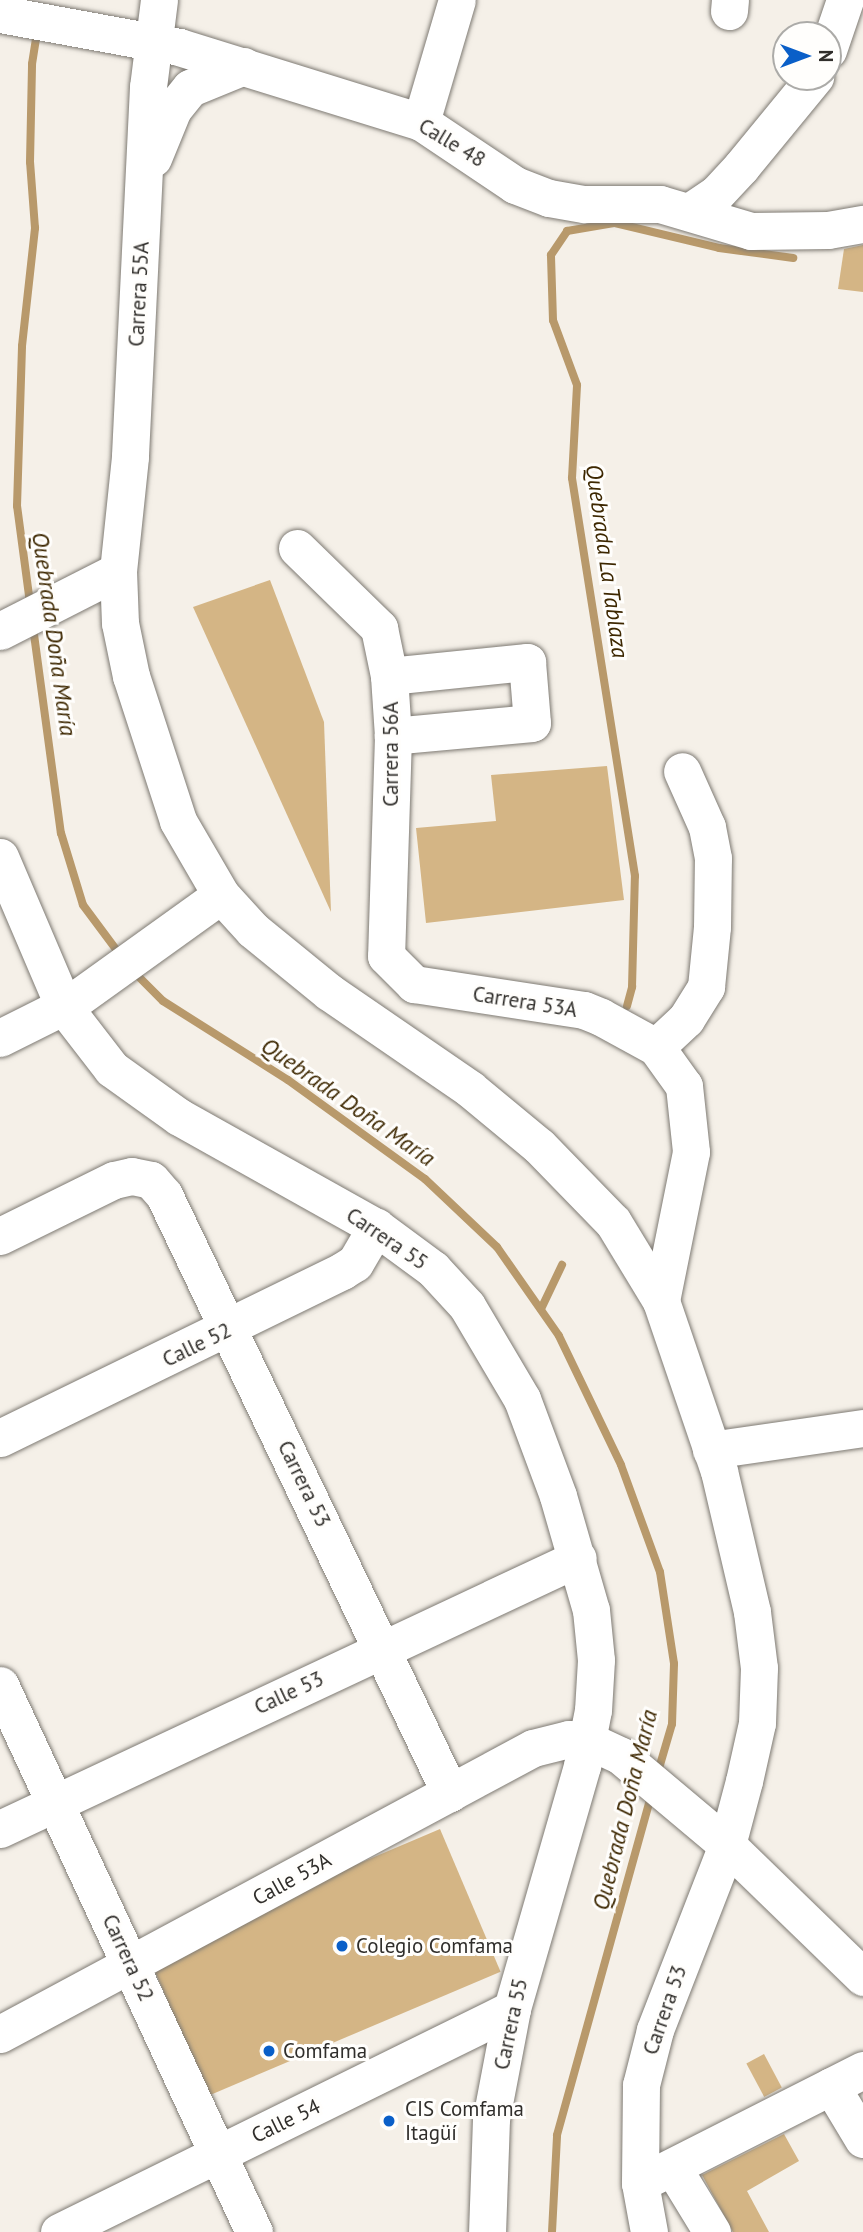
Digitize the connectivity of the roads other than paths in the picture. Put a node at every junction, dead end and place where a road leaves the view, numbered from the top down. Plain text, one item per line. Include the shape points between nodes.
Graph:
1 (159, 0) edge
2 (457, 0) edge
3 (845, 0) edge
4 (0, 14) edge
5 (838, 21) edge
6 (152, 41) junction
7 (244, 66) junction
8 (803, 91) edge
9 (421, 122) junction
10 (144, 181) junction
11 (692, 210) junction
12 (863, 224) edge
13 (297, 548) dead end
14 (110, 574) junction
15 (0, 631) edge
16 (389, 676) junction
17 (393, 736) junction
18 (682, 771) dead end
19 (0, 857) edge
20 (221, 895) junction
21 (414, 984) joint
22 (71, 1003) junction
23 (0, 1038) edge
24 (656, 1047) junction
25 (376, 1227) junction
26 (0, 1236) edge
27 (660, 1301) junction
28 (229, 1330) junction
29 (863, 1428) edge
30 (0, 1438) edge
31 (711, 1450) junction
32 (578, 1558) junction
33 (383, 1648) junction
34 (0, 1685) edge
35 (587, 1740) junction
36 (450, 1793) junction
37 (55, 1803) junction
38 (0, 1829) edge
39 (727, 1845) junction
40 (132, 1966) junction
41 (863, 1977) edge
42 (512, 2009) junction
43 (0, 2034) edge
44 (863, 2070) edge
45 (831, 2086) junction
46 (863, 2139) edge
47 (218, 2155) junction
48 (673, 2168) junction
49 (640, 2183) junction
50 (59, 2232) edge
51 (254, 2232) edge
52 (487, 2232) edge
53 (649, 2232) edge
54 (712, 2232) edge

1 - 6 street, Carrera 55A
2 - 9 street
3 - 5 street
4 - 6 street, Calle 48
6 - 7 street, Calle 48
6 - 10 street, Carrera 55A
7 - 9 street, Calle 48
7 - 10 street via 190,88 173,109
8 - 11 street via 733,176
9 - 11 street, Calle 48 via 515,185 550,198
10 - 14 street, Carrera 55A via 130,457
11 - 12 street, Calle 48 via 751,230 828,230
13 - 16 street, Carrera 56A via 379,628
14 - 15 street
14 - 20 street, Carrera 55A via 160,769 178,821
16 - 17 street, Carrera 56A
16 - 17 street via 527,662 532,723
17 - 21 street, Carrera 56A via 386,956
18 - 24 street via 708,827 713,858 712,927 706,987 686,1019
19 - 22 street, Carrera 55
20 - 22 street via 194,919
20 - 27 street, Carrera 55A via 253,930 329,992 470,1089 539,1146 613,1223
21 - 24 street, Carrera 53A via 584,1010
22 - 23 street
22 - 25 street, Carrera 55 via 112,1069 141,1092
24 - 27 street, Carrera 53A via 684,1086 691,1152
25 - 28 street, Calle 52 via 355,1263
25 - 32 street, Carrera 55 via 433,1269 467,1306 496,1349 522,1399
26 - 28 street, Carrera 53 via 114,1180 132,1175 150,1180 164,1195
27 - 31 street, Carrera 53
28 - 30 street, Calle 52
28 - 33 street, Carrera 53
29 - 31 street
31 - 39 street, Carrera 53 via 752,1612 759,1668 757,1723
32 - 33 street, Calle 53
32 - 35 street, Carrera 55 via 591,1610 596,1660
33 - 36 street, Carrera 53
33 - 37 street, Calle 53
34 - 37 street, Carrera 52
35 - 36 street, Calle 53A via 541,1744
35 - 39 street via 621,1756
35 - 42 street, Carrera 55
36 - 40 street, Calle 53A
37 - 38 street, Calle 53
37 - 40 street, Carrera 52
39 - 41 street
39 - 49 street, Carrera 53 via 654,2030 641,2085
40 - 43 street, Calle 53A
40 - 47 street, Carrera 52
42 - 47 street, Calle 54
42 - 52 street, Carrera 55 via 491,2119
44 - 45 street
45 - 46 street
45 - 48 street
47 - 50 street, Calle 54
47 - 51 street, Carrera 52
48 - 49 street
48 - 54 street
49 - 53 street, Carrera 53

